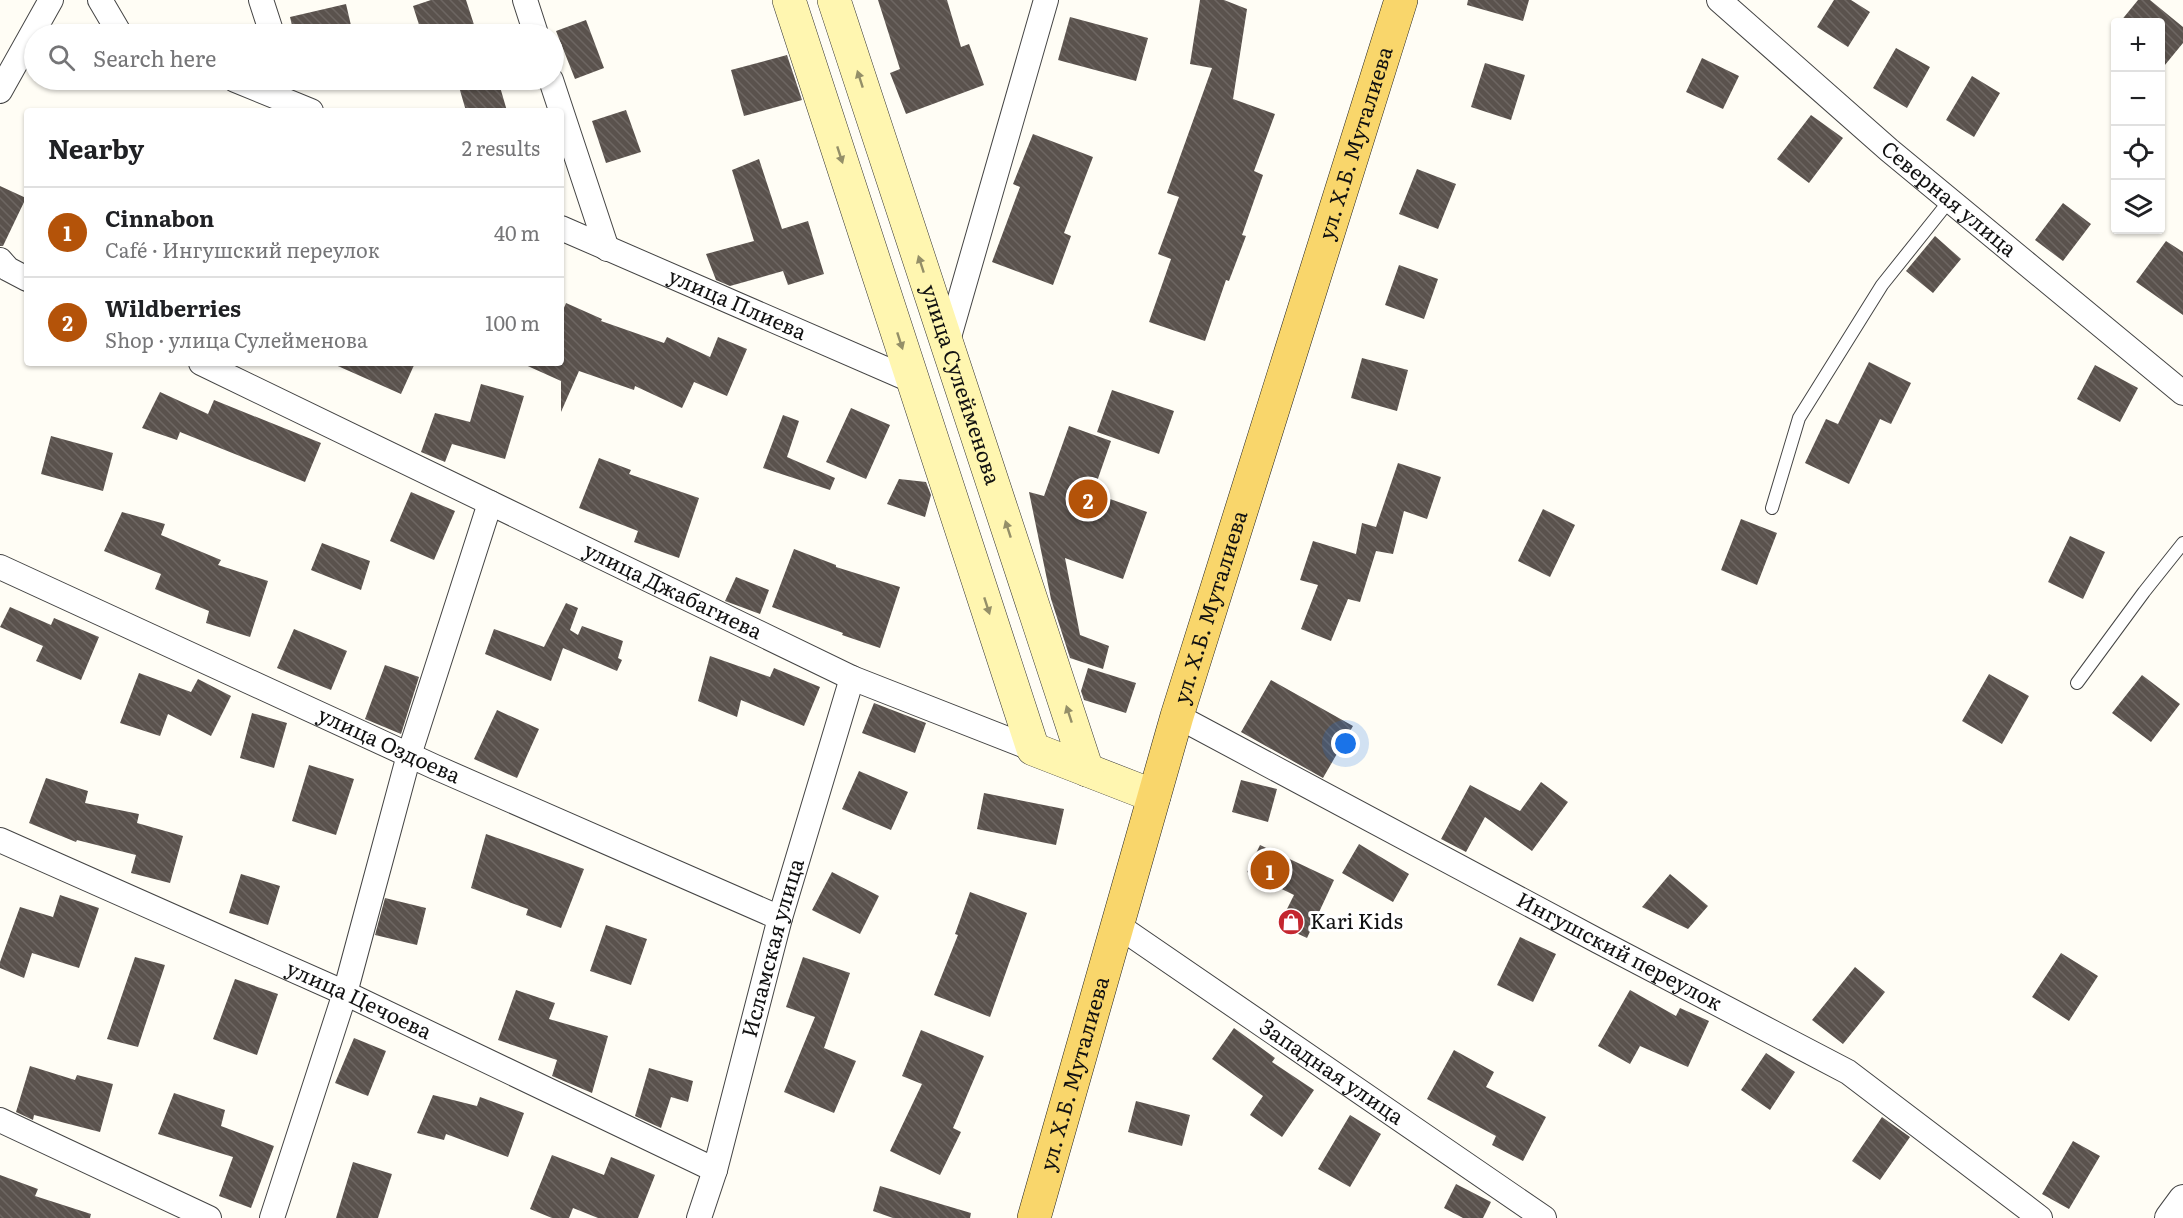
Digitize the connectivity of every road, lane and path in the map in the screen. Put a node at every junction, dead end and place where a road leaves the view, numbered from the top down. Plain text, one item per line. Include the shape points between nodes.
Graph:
1 (51, 0) edge
2 (100, 0) edge
3 (261, 0) edge
4 (525, 0) edge
5 (789, 0) edge
6 (834, 0) edge
7 (1046, 0) edge
8 (1401, 0) edge
9 (1719, 0) edge
10 (38, 24) edge
11 (114, 24) edge
12 (269, 24) edge
13 (533, 24) edge
14 (24, 48) edge
15 (260, 90) edge
16 (293, 90) edge
17 (554, 90) edge
18 (0, 91) edge
19 (303, 107) edge
20 (560, 108) edge
21 (564, 119) edge
22 (1950, 200) junction
23 (564, 229) edge
24 (607, 249) junction
25 (0, 260) edge
26 (24, 277) edge
27 (947, 344) junction
28 (207, 366) edge
29 (913, 381) junction
30 (2183, 393) edge
31 (490, 503) junction
32 (1772, 508) dead end
33 (2183, 543) edge
34 (0, 567) edge
35 (852, 678) junction
36 (2077, 683) dead end
37 (1177, 716) junction
38 (1033, 749) junction
39 (409, 755) junction
40 (1087, 770) junction
41 (1154, 796) junction
42 (0, 840) edge
43 (780, 918) junction
44 (1117, 925) junction
45 (345, 993) junction
46 (0, 1120) edge
47 (715, 1170) junction
48 (2183, 1200) edge
49 (209, 1218) edge
50 (272, 1218) edge
51 (699, 1218) edge
52 (1034, 1218) edge
53 (1544, 1218) edge
54 (2040, 1218) edge
55 (2169, 1218) edge

1 - 10 street
2 - 11 street
3 - 12 street
4 - 13 street
5 -> 29 main road, улица Сулейменова
27 -> 6 main road, улица Сулейменова
7 - 27 street
8 - 37 main road, ул. Х.Б. Муталиева
9 - 22 street, Северная улица
14 - 18 street
15 - 19 street
16 - 19 street
17 - 20 street
21 - 24 street
22 - 30 street, Северная улица
22 - 32 lane via 1882,285 1799,418
23 - 24 street, улица Плиева
24 - 29 street, улица Плиева
25 - 26 street
40 -> 27 main road, улица Сулейменова
28 - 31 street, улица Джабагиева
29 -> 38 main road, улица Сулейменова
31 - 35 street, улица Джабагиева
31 - 39 street
33 - 36 lane
34 - 39 street, улица Оздоева
35 - 38 street, улица Джабагиева
35 - 43 street, Исламская улица
37 - 41 main road, ул. Х.Б. Муталиева
37 - 54 street, Ингушский переулок via 1848,1072
38 - 40 main road, улица Джабагиева
39 - 43 street, улица Оздоева
39 - 45 street
40 - 41 main road, улица Джабагиева
41 - 44 main road, ул. Х.Б. Муталиева
42 - 45 street, улица Цечоева
43 - 47 street, Исламская улица
44 - 52 main road, ул. Х.Б. Муталиева
44 - 53 street, Западная улица
45 - 47 street, улица Цечоева
45 - 50 street
46 - 49 street
47 - 51 street, Исламская улица
48 - 55 street

